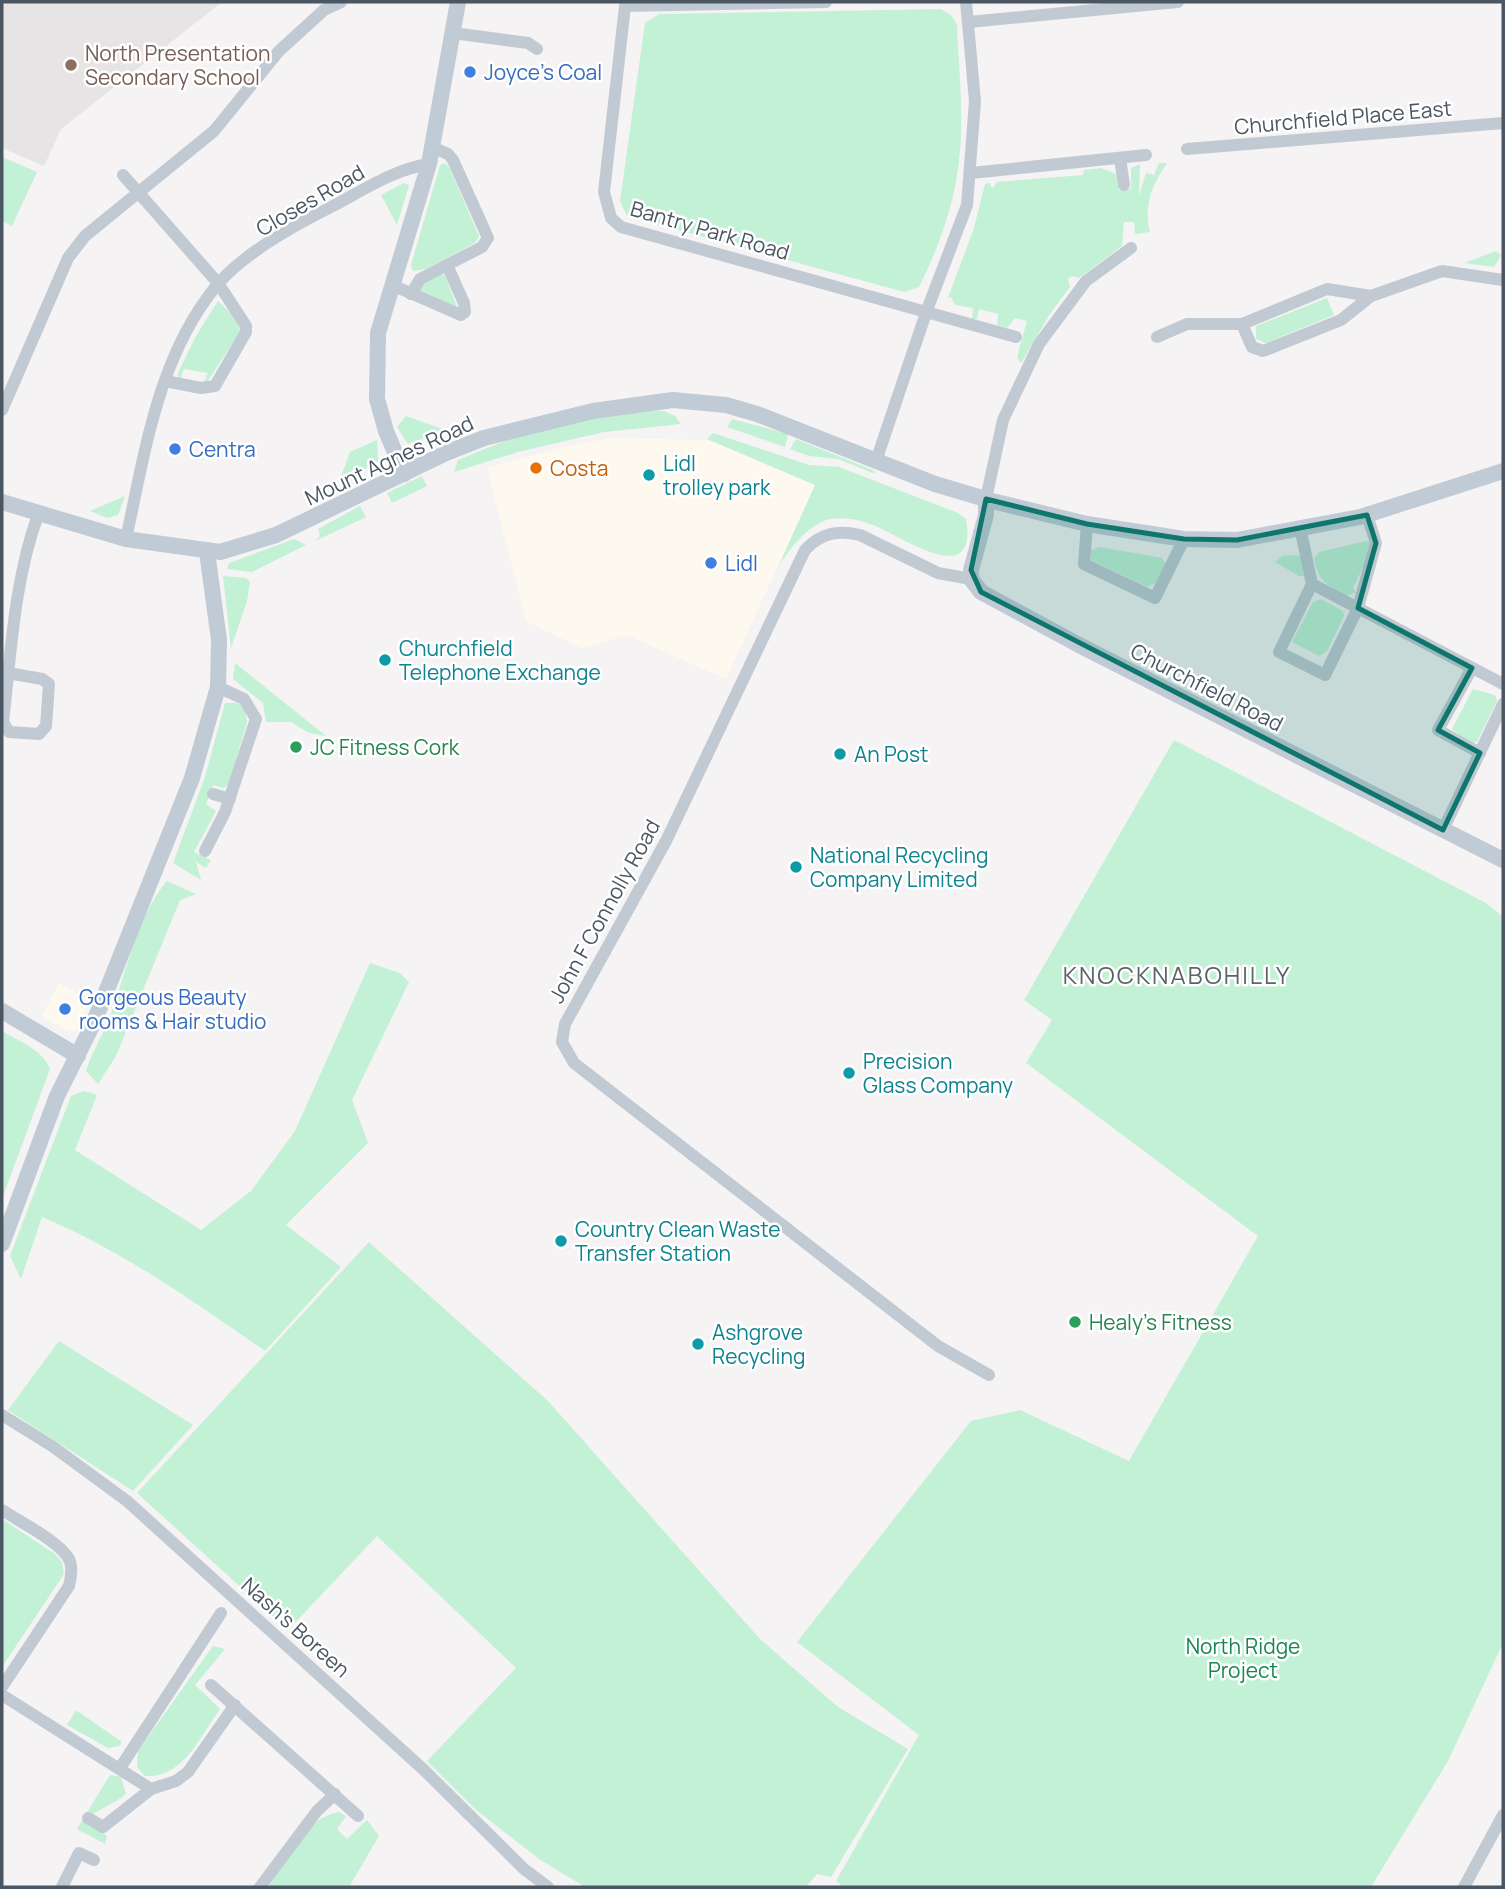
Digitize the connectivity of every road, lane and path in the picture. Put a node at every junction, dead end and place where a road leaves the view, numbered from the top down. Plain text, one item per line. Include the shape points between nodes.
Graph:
1 (341, 2) edge
2 (458, 2) edge
3 (826, 2) edge
4 (966, 2) edge
5 (1178, 2) edge
6 (625, 4) edge
7 (321, 6) edge
8 (969, 22) junction
9 (453, 33) junction
10 (537, 49) dead end
11 (1503, 123) edge
12 (432, 147) junction
13 (1187, 149) dead end
14 (1146, 155) dead end
15 (1120, 158) junction
16 (429, 164) junction
17 (971, 173) junction
18 (124, 175) dead end
19 (1124, 185) dead end
20 (136, 192) junction
21 (1131, 248) dead end
22 (447, 265) junction
23 (1503, 280) edge
24 (218, 283) junction
25 (392, 285) junction
26 (411, 294) junction
27 (1371, 296) junction
28 (927, 310) junction
29 (1242, 324) junction
30 (1016, 337) dead end
31 (1157, 337) dead end
32 (165, 381) junction
33 (2, 410) edge
34 (876, 461) junction
35 (1503, 471) edge
36 (404, 474) junction
37 (989, 500) junction
38 (2, 502) edge
39 (38, 515) junction
40 (1367, 515) junction
41 (1087, 524) junction
42 (1300, 527) junction
43 (125, 539) junction
44 (1184, 539) junction
45 (207, 552) junction
46 (971, 579) junction
47 (1312, 584) junction
48 (1358, 608) junction
49 (1472, 668) junction
50 (8, 673) junction
51 (1503, 684) edge
52 (218, 687) junction
53 (1503, 704) edge
54 (1480, 753) junction
55 (213, 794) dead end
56 (230, 799) junction
57 (1443, 830) junction
58 (205, 851) dead end
59 (1503, 860) edge
60 (2, 1011) edge
61 (78, 1056) junction
62 (2, 1244) edge
63 (989, 1375) dead end
64 (2, 1415) edge
65 (2, 1510) edge
66 (222, 1613) dead end
67 (211, 1685) dead end
68 (2, 1687) edge
69 (2, 1695) edge
70 (235, 1705) junction
71 (120, 1768) junction
72 (151, 1789) junction
73 (335, 1794) junction
74 (1503, 1815) edge
75 (358, 1816) dead end
76 (89, 1818) dead end
77 (94, 1860) dead end
78 (62, 1887) edge
79 (260, 1887) edge
80 (548, 1887) edge
81 (1465, 1887) edge

1 - 7 street
2 - 9 street
3 - 6 street, Bantry Park Road
4 - 8 street
5 - 8 street
6 - 28 street, Bantry Park Road via 604,192 615,223
7 - 20 street via 214,131
8 - 17 street via 975,101
9 - 10 street via 528,43
9 - 12 street
11 - 13 street, Churchfield Place East
12 - 16 street
12 - 22 street via 453,160 488,234 482,247
14 - 15 street
15 - 17 street
15 - 19 street
16 - 24 street, Closes Road via 410,167 314,216 266,245
16 - 25 street
17 - 28 street via 967,205
18 - 20 street
20 - 24 street
20 - 33 street via 85,236 68,258
21 - 37 street via 1086,281 1039,344 1003,420
22 - 26 street via 420,279
22 - 26 street via 465,313
23 - 27 street via 1442,271
24 - 32 street, Closes Road via 184,335
24 - 32 street via 246,326 241,342 215,386
25 - 26 street
25 - 36 street via 378,333 375,385 386,431
27 - 29 street via 1327,289
27 - 29 street via 1341,320 1263,351 1252,347
28 - 30 street
28 - 34 street
29 - 31 street via 1187,324
32 - 43 street, Closes Road
34 - 36 street, Mount Agnes Road via 757,414 726,405 673,400 518,428 446,453
34 - 37 street, Mount Agnes Road
35 - 40 street, Mount Agnes Road
36 - 45 street, Mount Agnes Road via 276,535
37 - 41 street, Mount Agnes Road
37 - 46 street
38 - 39 street, Mount Agnes Road
39 - 43 street, Mount Agnes Road
39 - 50 street via 21,572
40 - 42 street, Mount Agnes Road
40 - 48 street via 1376,543
41 - 44 street, Mount Agnes Road
41 - 44 street via 1084,564 1155,598
42 - 44 street, Mount Agnes Road via 1237,540
42 - 47 street
43 - 45 street, Mount Agnes Road
45 - 52 street via 219,640
46 - 57 street, Churchfield Road via 981,592 1079,645
46 - 63 street, John F Connolly Road via 938,573 847,532 825,535 805,551 666,841 565,1024 562,1042 574,1063 720,1177 938,1346
47 - 48 street
47 - 48 street via 1279,652 1325,675
48 - 49 street
49 - 51 street
49 - 54 street via 1438,730
50 - 50 street via 49,684 46,726 39,734 9,732 4,726
52 - 56 street via 244,699 256,719
52 - 61 street via 192,778
53 - 54 street
54 - 57 street
55 - 56 street
56 - 58 street
57 - 59 street, Churchfield Road
60 - 61 street
61 - 62 street via 57,1096
64 - 80 street, Nash's Boreen via 127,1501
65 - 68 street via 57,1546 72,1569 69,1586
66 - 71 street
67 - 70 street
69 - 71 street
70 - 72 street via 188,1772
70 - 73 street
71 - 72 street
72 - 76 street via 103,1827
73 - 75 street
73 - 79 street
74 - 81 street
77 - 78 street via 79,1853

